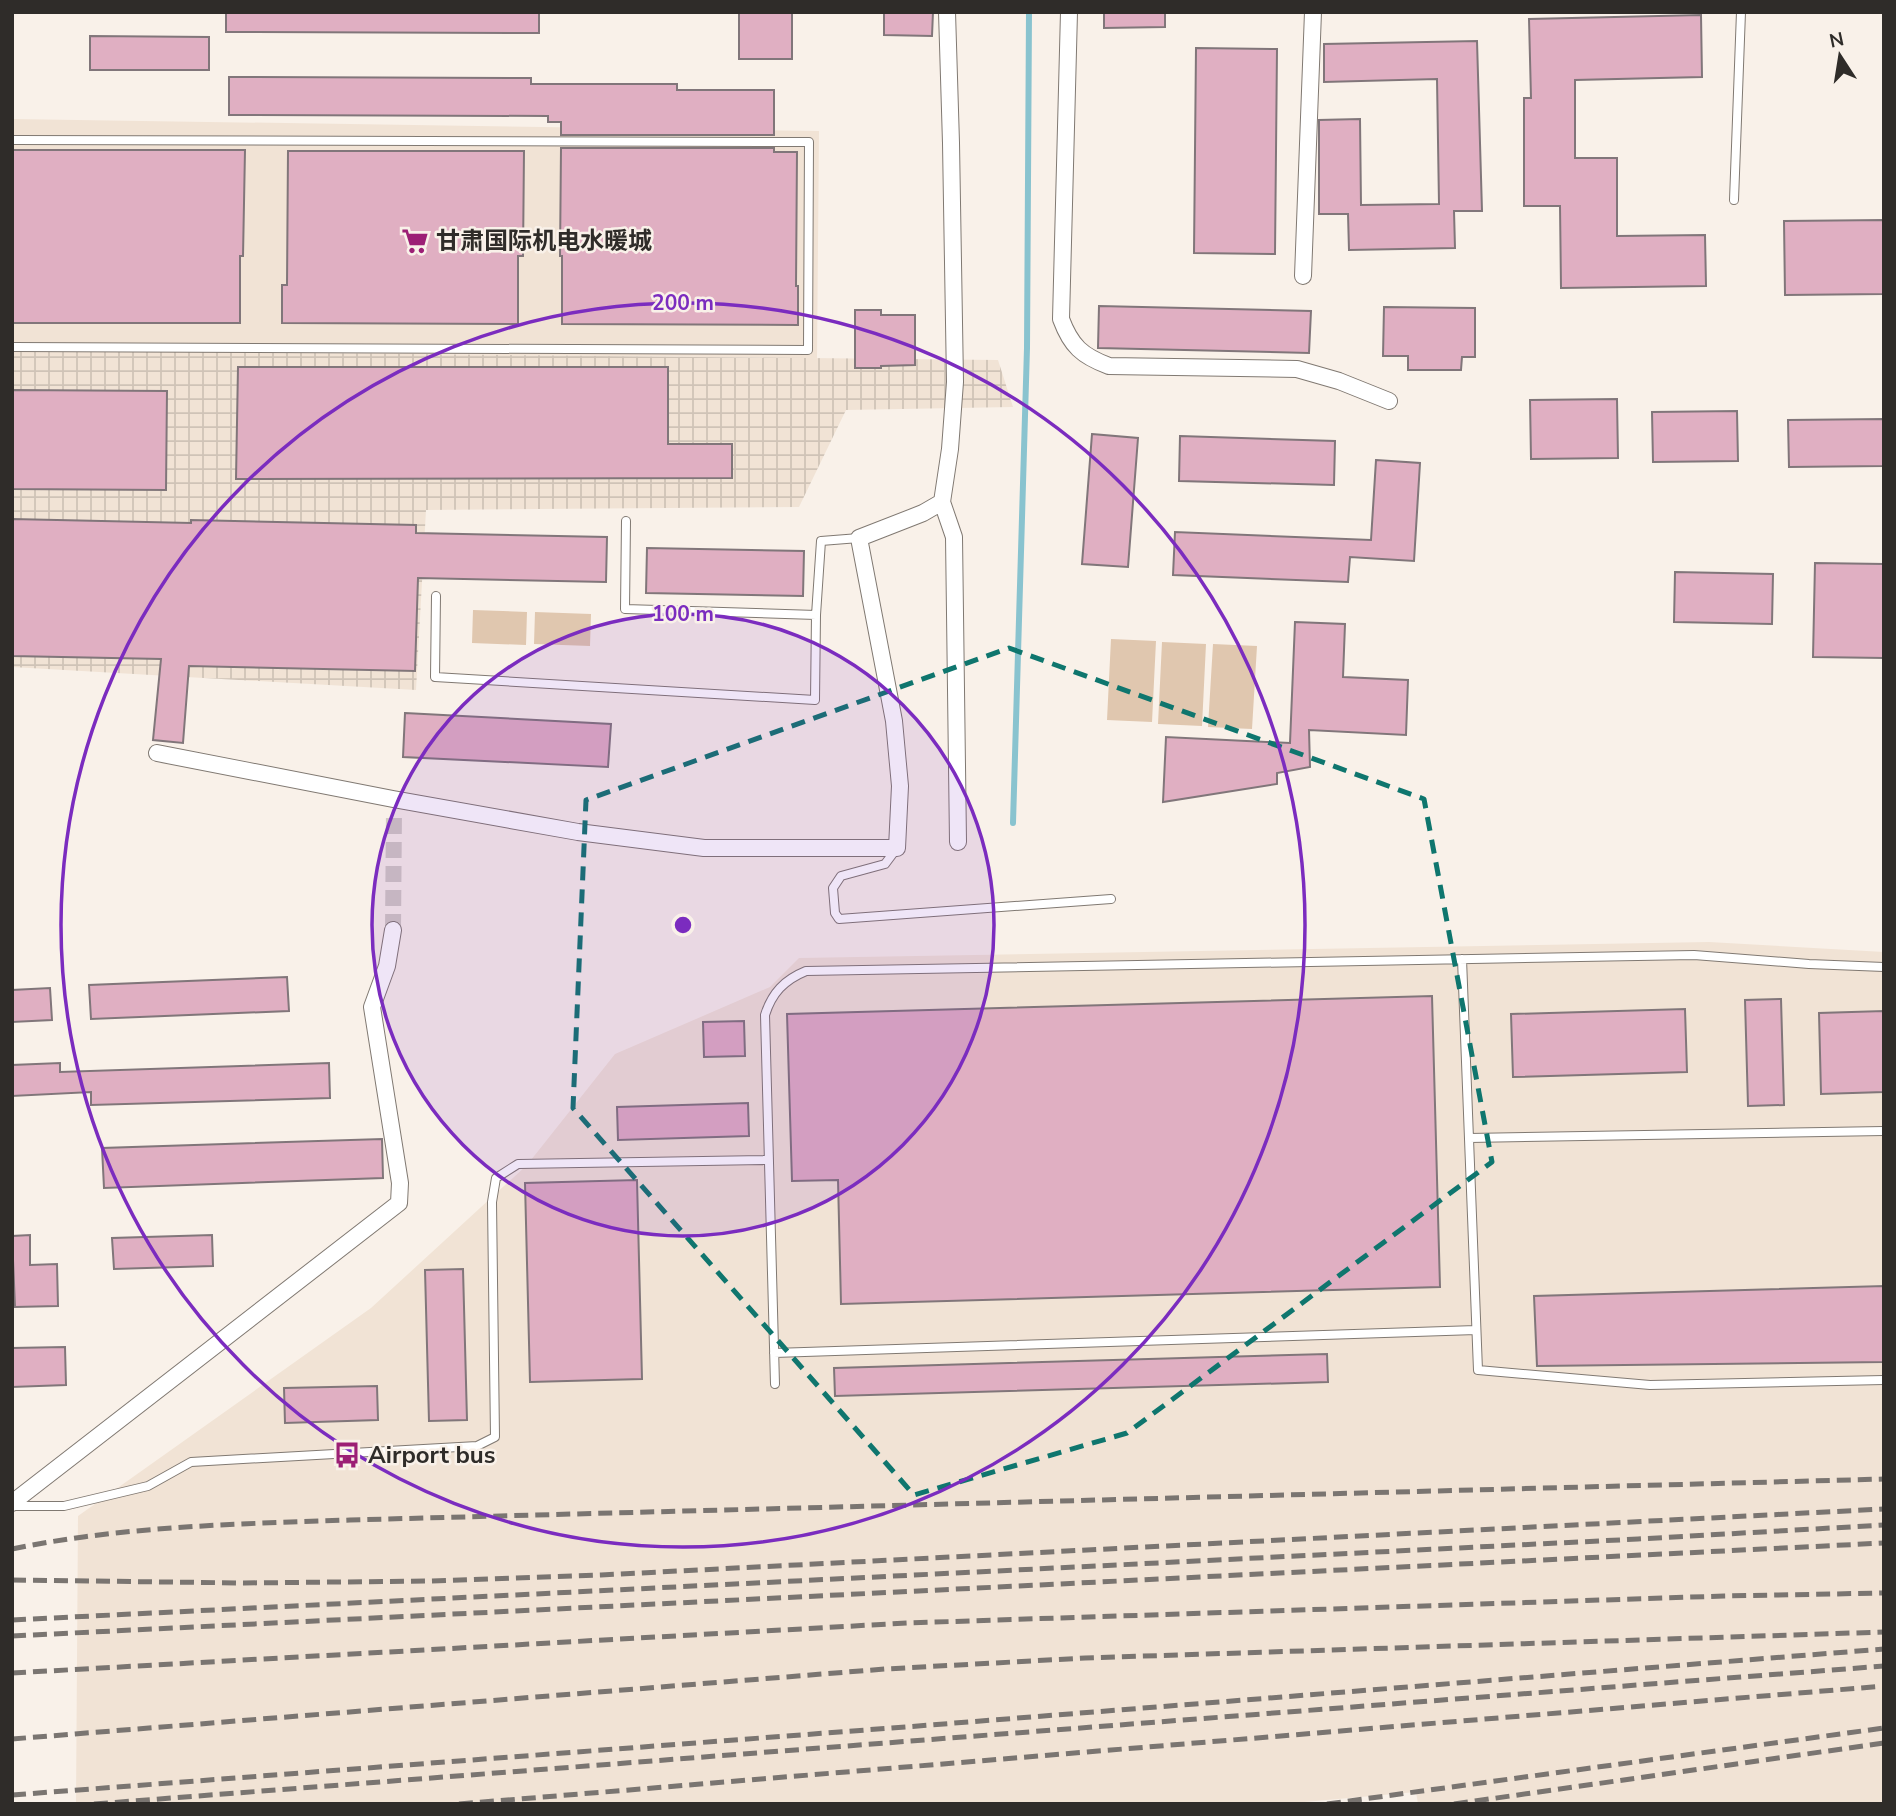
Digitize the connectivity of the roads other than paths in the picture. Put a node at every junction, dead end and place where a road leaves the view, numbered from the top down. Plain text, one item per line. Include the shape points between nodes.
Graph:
1 (947, 12) edge
2 (1069, 12) edge
3 (1313, 12) edge
4 (1741, 12) edge
5 (12, 139) edge
6 (1734, 200) dead end
7 (1303, 276) dead end
8 (12, 347) edge
9 (1389, 401) dead end
10 (942, 502) junction
11 (626, 521) dead end
12 (859, 538) junction
13 (436, 596) dead end
14 (816, 615) junction
15 (157, 753) dead end
16 (958, 842) dead end
17 (898, 848) junction
18 (1111, 899) dead end
19 (393, 930) tunnel mouth
20 (1462, 959) junction
21 (1884, 967) edge
22 (1884, 1131) edge
23 (1469, 1138) junction
24 (769, 1160) junction
25 (1476, 1330) junction
26 (775, 1353) junction
27 (1884, 1380) edge
28 (775, 1384) dead end
29 (12, 1504) edge

1 - 10 street via 955,382
2 - 9 street via 1061,319 1078,350 1109,366 1297,369
3 - 7 street
4 - 6 lane
5 - 8 lane via 809,142 808,350
10 - 12 street
10 - 16 street via 954,537
11 - 14 lane via 625,609
12 - 14 lane via 821,541
12 - 17 street via 894,721 900,786
13 - 14 lane via 435,677 815,700
15 - 17 street via 394,804 578,832 704,848
17 - 18 lane via 885,864 841,876 833,888 839,919
19 - 29 street via 387,966 372,1007 400,1183 399,1203
20 - 21 lane via 1694,955
20 - 23 lane
20 - 24 lane via 806,971 784,983 765,1015
22 - 23 lane
23 - 25 lane
24 - 26 lane
24 - 29 lane via 518,1164 496,1178 492,1202 495,1437 477,1446 191,1462 148,1486 64,1506
25 - 26 lane
25 - 27 lane via 1478,1370 1650,1385
26 - 28 lane

